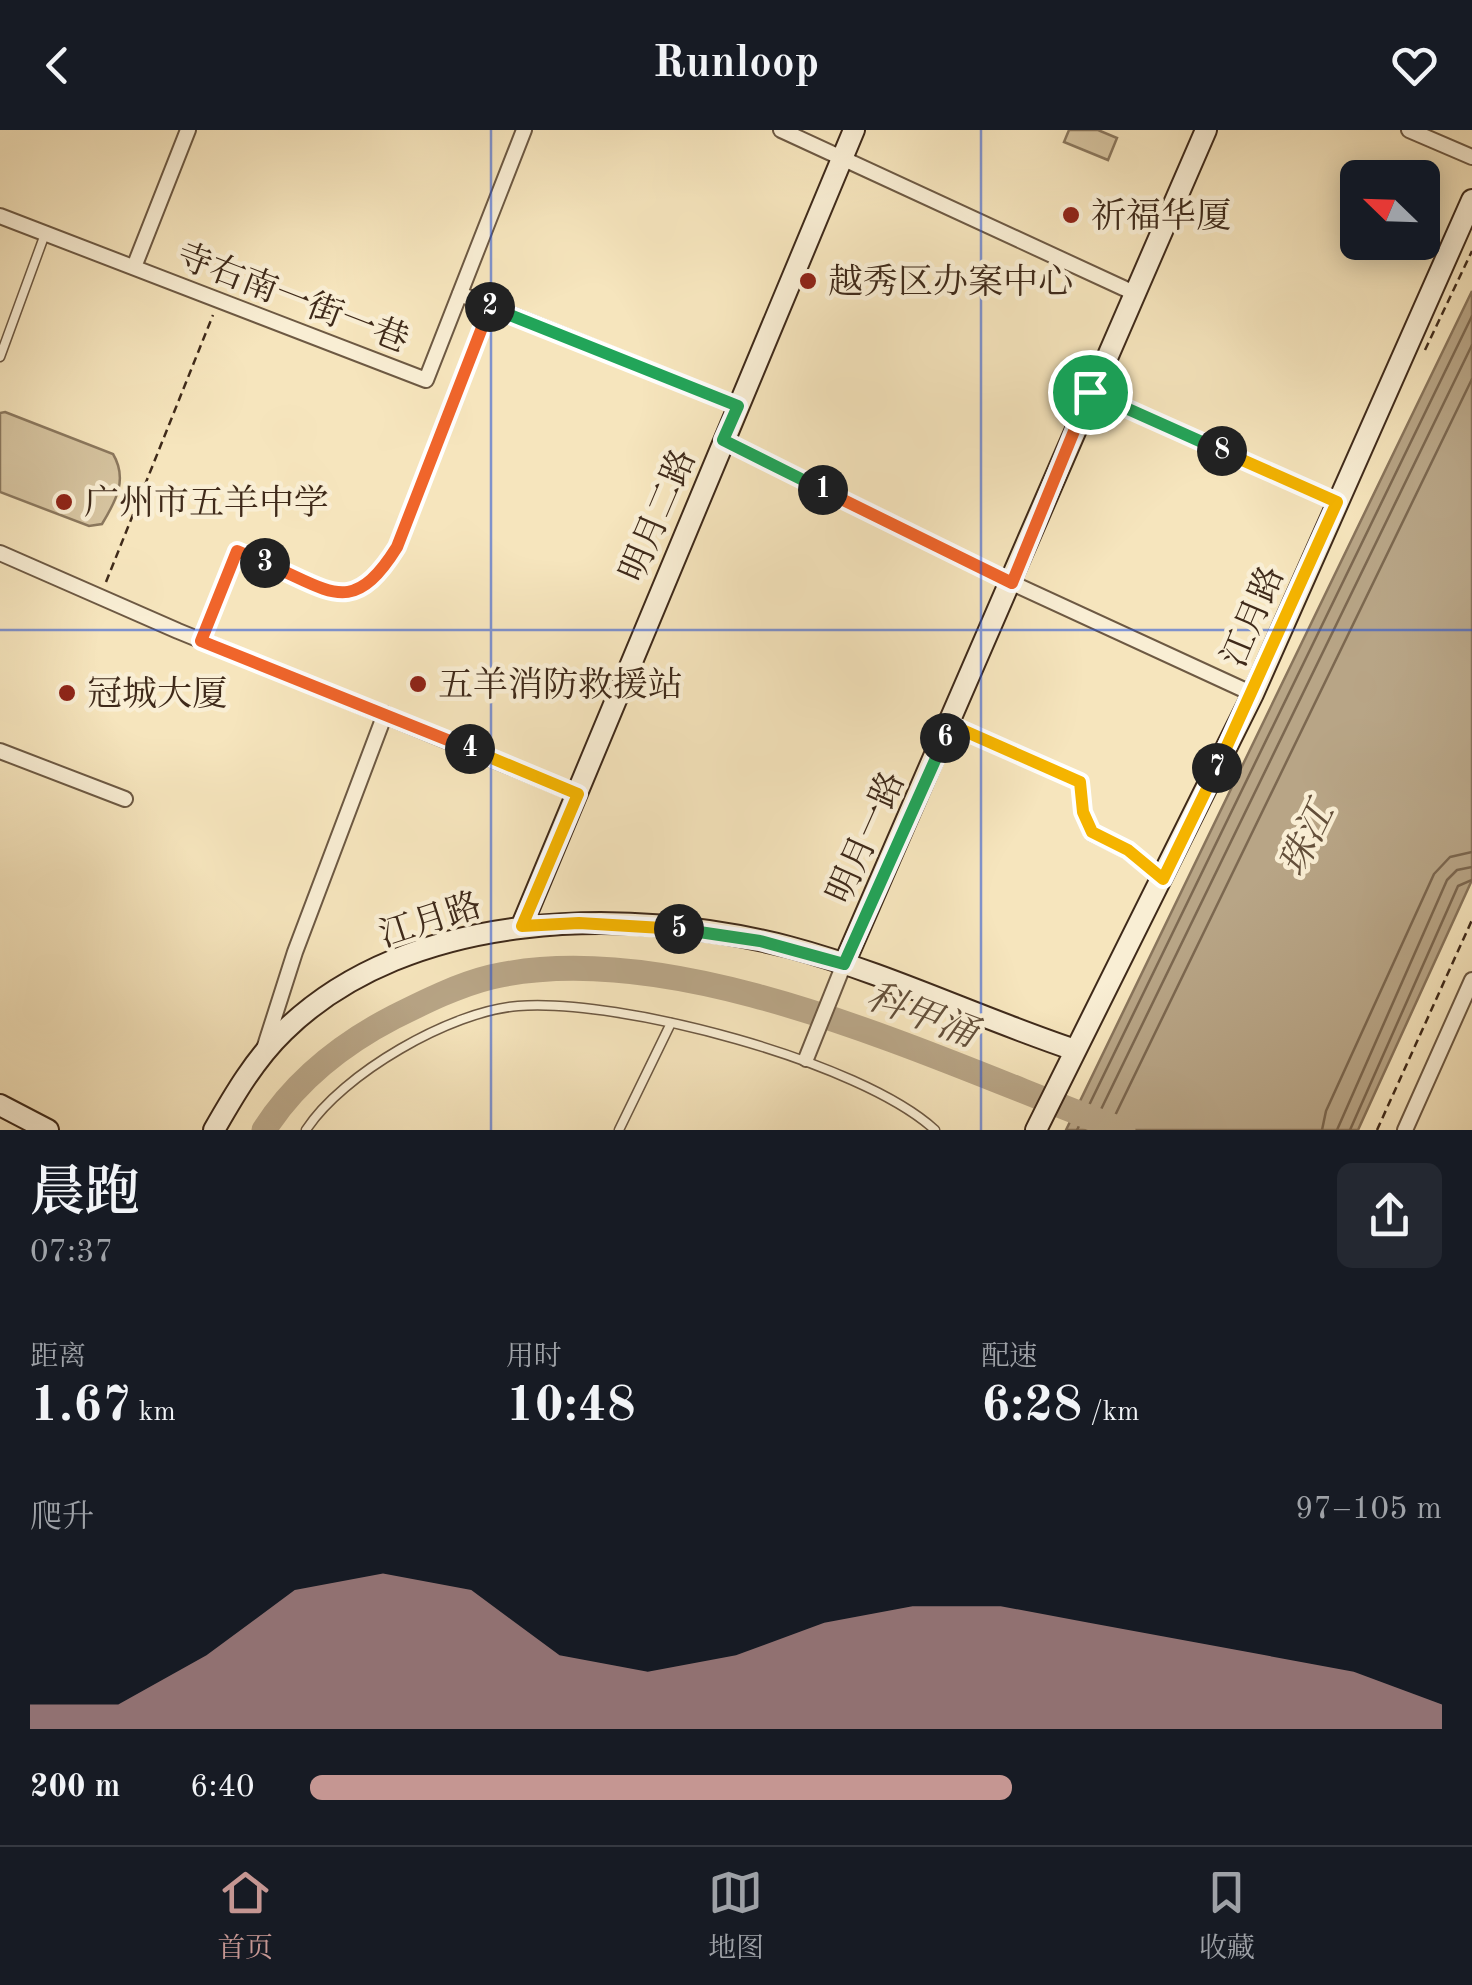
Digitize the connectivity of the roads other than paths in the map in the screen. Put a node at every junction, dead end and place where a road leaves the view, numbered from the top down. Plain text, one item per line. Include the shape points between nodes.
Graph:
1 (188, 130) edge
2 (524, 130) edge
3 (782, 130) edge
4 (854, 130) edge
5 (1206, 130) edge
6 (1409, 130) edge
7 (844, 156) junction
8 (1472, 157) edge
9 (1472, 200) edge
10 (0, 216) edge
11 (45, 233) junction
12 (134, 267) junction
13 (1132, 292) junction
14 (460, 294) junction
15 (490, 306) junction
16 (0, 357) edge
17 (1090, 392) junction
18 (738, 406) junction
19 (723, 440) junction
20 (1337, 502) junction
21 (0, 552) edge
22 (1012, 583) junction
23 (201, 641) junction
24 (1253, 694) junction
25 (384, 714) junction
26 (951, 725) junction
27 (0, 751) edge
28 (578, 794) junction
29 (125, 798) dead end
30 (1163, 879) junction
31 (522, 926) junction
32 (844, 964) junction
33 (1472, 980) edge
34 (671, 1022) junction
35 (1076, 1050) junction
36 (262, 1054) junction
37 (806, 1059) junction
38 (0, 1105) edge
39 (48, 1130) edge
40 (214, 1130) edge
41 (306, 1130) edge
42 (620, 1130) edge
43 (935, 1130) edge
44 (1036, 1130) edge
45 (1405, 1130) edge

1 - 12 street
2 - 14 street, 寺右南一街一巷
3 - 7 street
4 - 7 street, 明月二路
5 - 13 street, 明月一路
6 - 8 street
7 - 13 street
7 - 18 street, 明月二路
9 - 20 street, 江月路
10 - 11 street, 寺右南一街一巷
11 - 12 street, 寺右南一街一巷
11 - 16 lane
12 - 14 street, 寺右南一街一巷 via 426,380
13 - 17 street, 明月一路
14 - 15 street
15 - 18 street
15 - 23 lane via 382,572 352,594 336,593 237,551
17 - 20 street
17 - 22 street, 明月一路
18 - 19 street, 明月二路
19 - 22 street
19 - 28 street, 明月二路
20 - 24 street, 江月路
21 - 23 street
22 - 24 street
22 - 26 street, 明月一路
23 - 25 street
24 - 30 street, 江月路
25 - 28 street
25 - 36 street
26 - 30 street via 1080,782 1092,832
26 - 32 street, 明月一路
27 - 29 street
28 - 31 street, 明月二路
30 - 35 street, 江月路
31 - 32 street, 江月路 via 698,931
31 - 36 street, 江月路 via 436,946 357,980 303,1013
32 - 35 street, 江月路
32 - 37 street
33 - 45 street
34 - 37 lane
34 - 41 lane via 518,1006 469,1018 376,1064 342,1089
34 - 42 lane
35 - 44 street, 江月路
36 - 40 street, 江月路
37 - 43 lane via 917,1114
38 - 39 street

